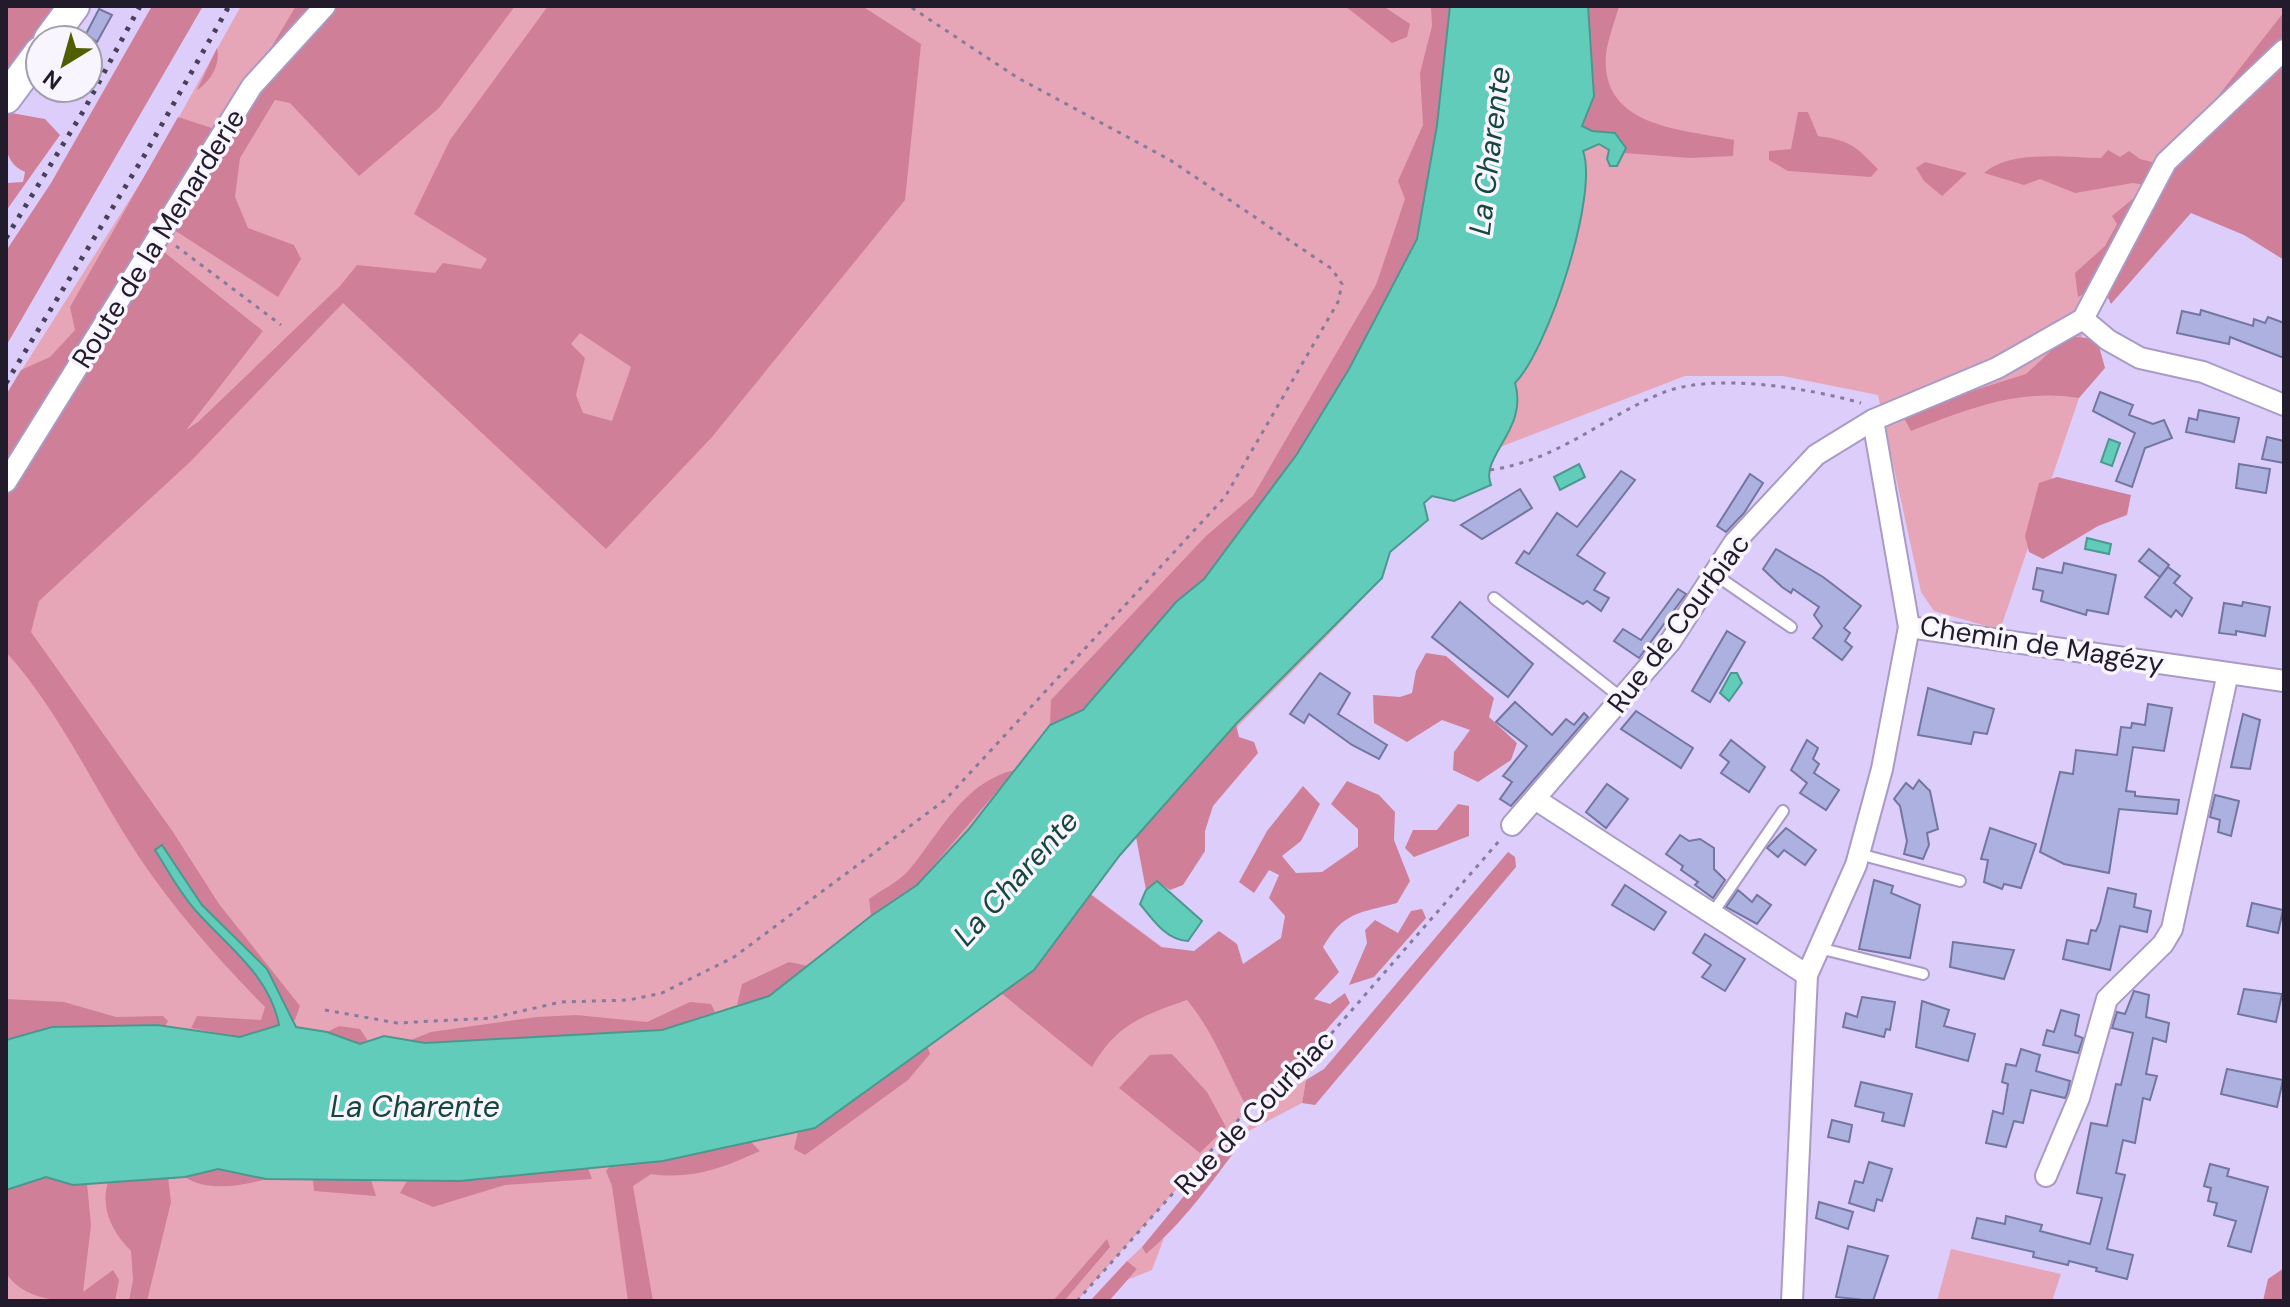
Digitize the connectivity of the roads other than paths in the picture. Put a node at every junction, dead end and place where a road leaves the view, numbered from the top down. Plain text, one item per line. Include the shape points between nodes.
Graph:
1 (74, 6) edge
2 (325, 6) edge
3 (61, 24) edge
4 (2284, 50) edge
5 (24, 74) edge
6 (6, 98) edge
7 (2083, 319) junction
8 (2284, 405) edge
9 (1877, 419) junction
10 (6, 482) edge
11 (1714, 574) junction
12 (1494, 598) dead end
13 (1791, 627) dead end
14 (1909, 627) junction
15 (2228, 673) junction
16 (2284, 681) edge
17 (1623, 699) junction
18 (1535, 799) junction
19 (1783, 811) dead end
20 (1512, 825) road end
21 (1859, 854) junction
22 (1960, 881) dead end
23 (1712, 914) junction
24 (1819, 948) junction
25 (1923, 974) dead end
26 (1807, 975) junction
27 (2046, 1176) dead end
28 (1792, 1301) edge

1 - 3 main road
2 - 10 street, Route de la Menarderie via 252,86
4 - 7 street via 2166,162
5 - 6 main road
7 - 8 street via 2140,358 2203,372
7 - 9 street, Rue de Courbiac via 1997,368
9 - 11 street, Rue de Courbiac via 1816,455 1734,543
9 - 14 street, Chemin de Magézy
11 - 13 lane
11 - 17 street, Rue de Courbiac via 1670,642
12 - 17 lane
14 - 15 street, Chemin de Magézy
14 - 21 street via 1882,769
15 - 16 street, Chemin de Magézy
15 - 27 street via 2172,929 2107,999 2079,1098
17 - 18 street, Rue de Courbiac
18 - 20 street, Rue de Courbiac
18 - 23 street
19 - 23 lane
21 - 22 lane
21 - 24 street
23 - 26 street
24 - 25 lane
24 - 26 street
26 - 28 street

